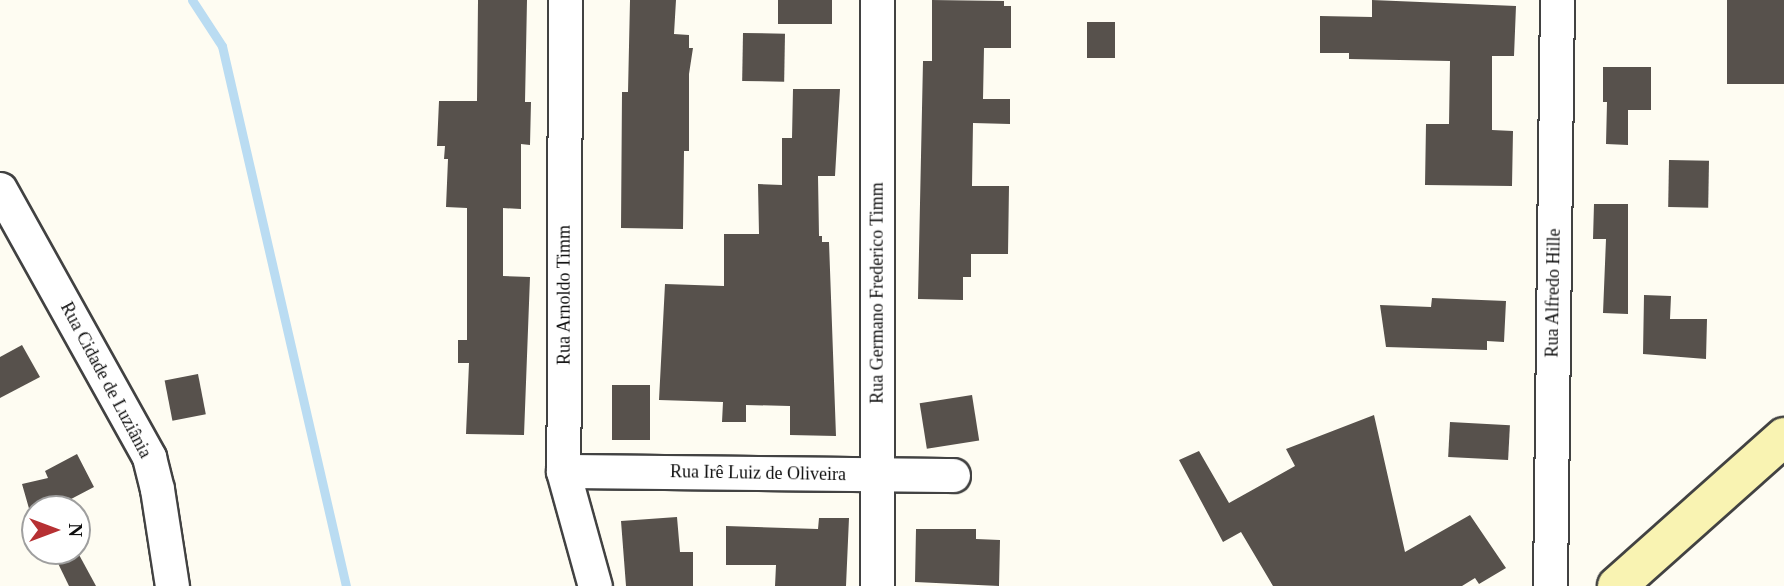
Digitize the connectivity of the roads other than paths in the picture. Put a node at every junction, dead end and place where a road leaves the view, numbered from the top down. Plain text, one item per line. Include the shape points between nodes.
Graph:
1 (565, 0) edge
2 (877, 0) edge
3 (1557, 0) edge
4 (0, 189) edge
5 (1784, 437) edge
6 (563, 471) junction
7 (877, 474) junction
8 (953, 475) dead end
9 (172, 586) edge
10 (595, 586) edge
11 (877, 586) edge
12 (1550, 586) edge
13 (1616, 586) edge

1 - 6 street, Rua Arnoldo Timm
2 - 7 street, Rua Germano Frederico Timm
3 - 12 street, Rua Alfredo Hille
4 - 9 street, Rua Cidade de Luziânia via 149,457
5 - 13 main road
6 - 7 street, Rua Irê Luiz de Oliveira
6 - 10 street, Rua Arnoldo Timm
7 - 8 street, Rua Irê Luiz de Oliveira
7 - 11 street, Rua Germano Frederico Timm

